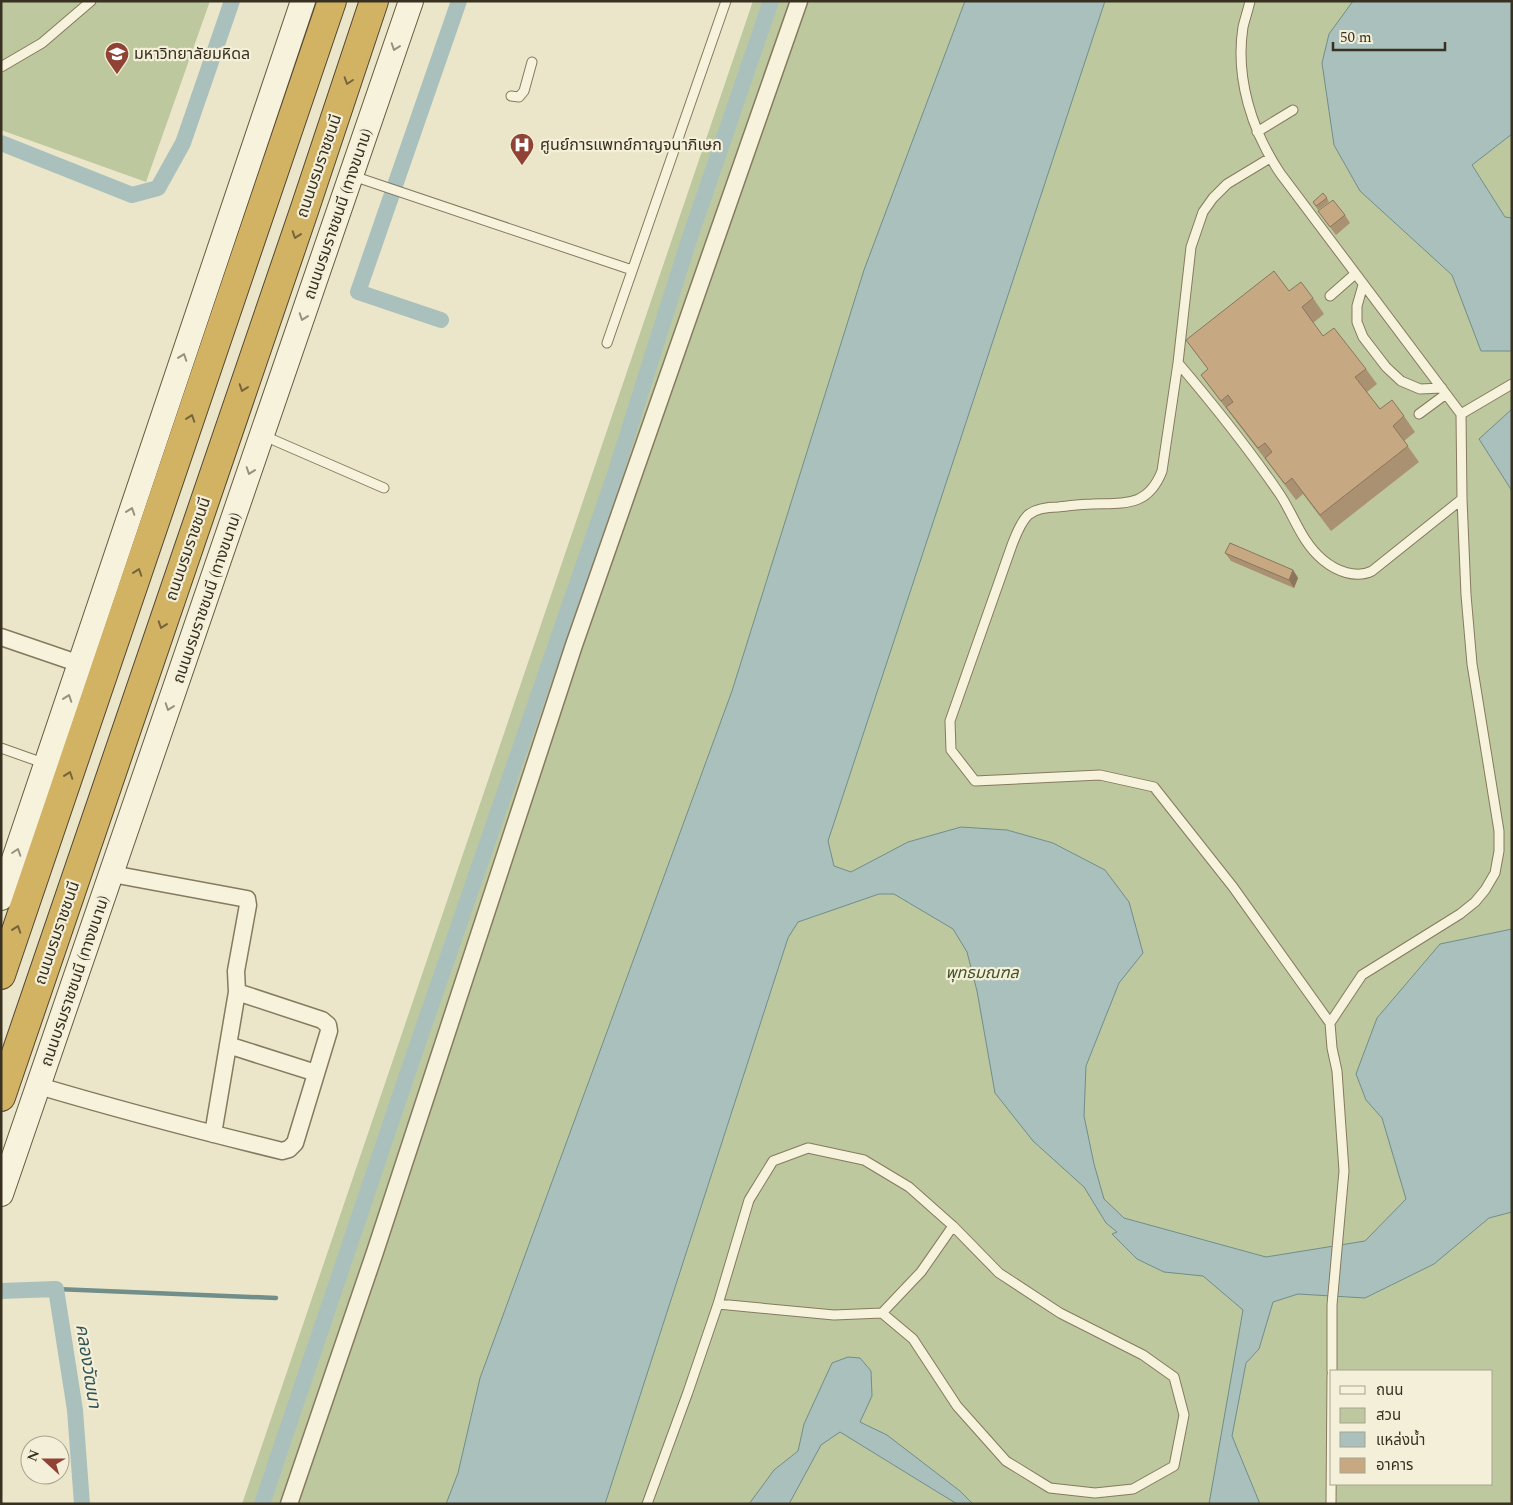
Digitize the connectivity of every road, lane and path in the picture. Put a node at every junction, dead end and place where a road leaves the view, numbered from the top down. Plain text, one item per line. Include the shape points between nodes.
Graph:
1 (91, 1) edge
2 (303, 1) edge
3 (332, 1) edge
4 (374, 1) edge
5 (411, 1) edge
6 (726, 1) edge
7 (799, 1) edge
8 (1250, 1) edge
9 (532, 62) dead end
10 (1, 68) edge
11 (511, 96) dead end
12 (1293, 110) dead end
13 (1258, 132) junction
14 (1270, 158) junction
15 (351, 175) junction
16 (632, 270) junction
17 (1355, 274) junction
18 (1363, 285) junction
19 (1330, 296) dead end
20 (607, 342) dead end
21 (1178, 363) junction
22 (1512, 384) edge
23 (1444, 391) junction
24 (1419, 414) dead end
25 (1461, 414) junction
26 (262, 435) junction
27 (384, 488) dead end
28 (1462, 499) junction
29 (1, 637) edge
30 (80, 664) junction
31 (1, 748) edge
32 (46, 764) junction
33 (112, 874) junction
34 (1, 898) edge
35 (1, 975) edge
36 (237, 992) junction
37 (1330, 1023) junction
38 (228, 1045) junction
39 (316, 1073) junction
40 (39, 1086) junction
41 (1, 1097) edge
42 (213, 1134) junction
43 (1, 1194) edge
44 (953, 1226) junction
45 (718, 1304) junction
46 (882, 1313) junction
47 (1332, 1370) edge
48 (1331, 1485) edge
49 (289, 1504) edge
50 (648, 1504) edge
51 (1331, 1504) edge

1 - 10 lane via 42,43
30 -> 2 main road
35 -> 3 highway
4 -> 41 highway, ถนนบรมราชชนนี
5 -> 15 main road, ถนนบรมราชชนนี (ทางขนาน)
6 - 16 lane
7 - 49 street via 574,645
8 - 13 lane via 1243,28 1242,66 1247,100
9 - 11 lane via 524,91 520,97
12 - 13 lane
13 - 14 lane
14 - 17 lane
14 - 21 lane via 1228,184 1203,212 1192,247
15 - 16 lane
15 -> 26 main road, ถนนบรมราชชนนี (ทางขนาน)
16 - 20 lane
17 - 18 lane
17 - 19 lane
18 - 23 lane
18 - 23 lane via 1357,306 1357,322 1363,337 1386,367 1401,380 1420,389
21 - 28 lane via 1280,494 1294,523 1308,542 1321,558 1336,568 1365,575
21 - 37 lane via 1162,471 1147,494 1122,504 1038,510 1029,514 1020,525 950,721 951,750 975,781 1100,775 1154,787 1233,887
22 - 25 lane
23 - 24 lane
23 - 25 lane
25 - 28 lane
26 - 27 lane
26 -> 33 main road, ถนนบรมราชชนนี (ทางขนาน)
28 - 37 lane via 1472,664 1499,831 1496,873 1486,890 1460,914 1362,975
29 - 30 street
32 -> 30 main road
31 - 32 lane
34 -> 32 main road
33 - 36 street via 248,899 236,971
33 - 40 main road, ถนนบรมราชชนนี (ทางขนาน)
36 - 38 street
36 - 39 street via 322,1020 328,1025
37 - 47 lane via 1344,1171 1332,1305
38 - 39 street
38 - 42 street
39 - 42 street via 295,1142 289,1149 282,1151
40 - 42 street
40 - 43 main road, ถนนบรมราชชนนี (ทางขนาน)
44 - 45 lane via 909,1187 864,1160 808,1148 773,1161 749,1200
44 - 46 lane via 921,1272
44 - 46 lane via 999,1273 1060,1313 1144,1355 1174,1376 1184,1415 1174,1466 1133,1490 1095,1492 1050,1488 1006,1461 957,1406 912,1339
45 - 46 lane via 834,1315
45 - 50 lane
48 - 51 lane

